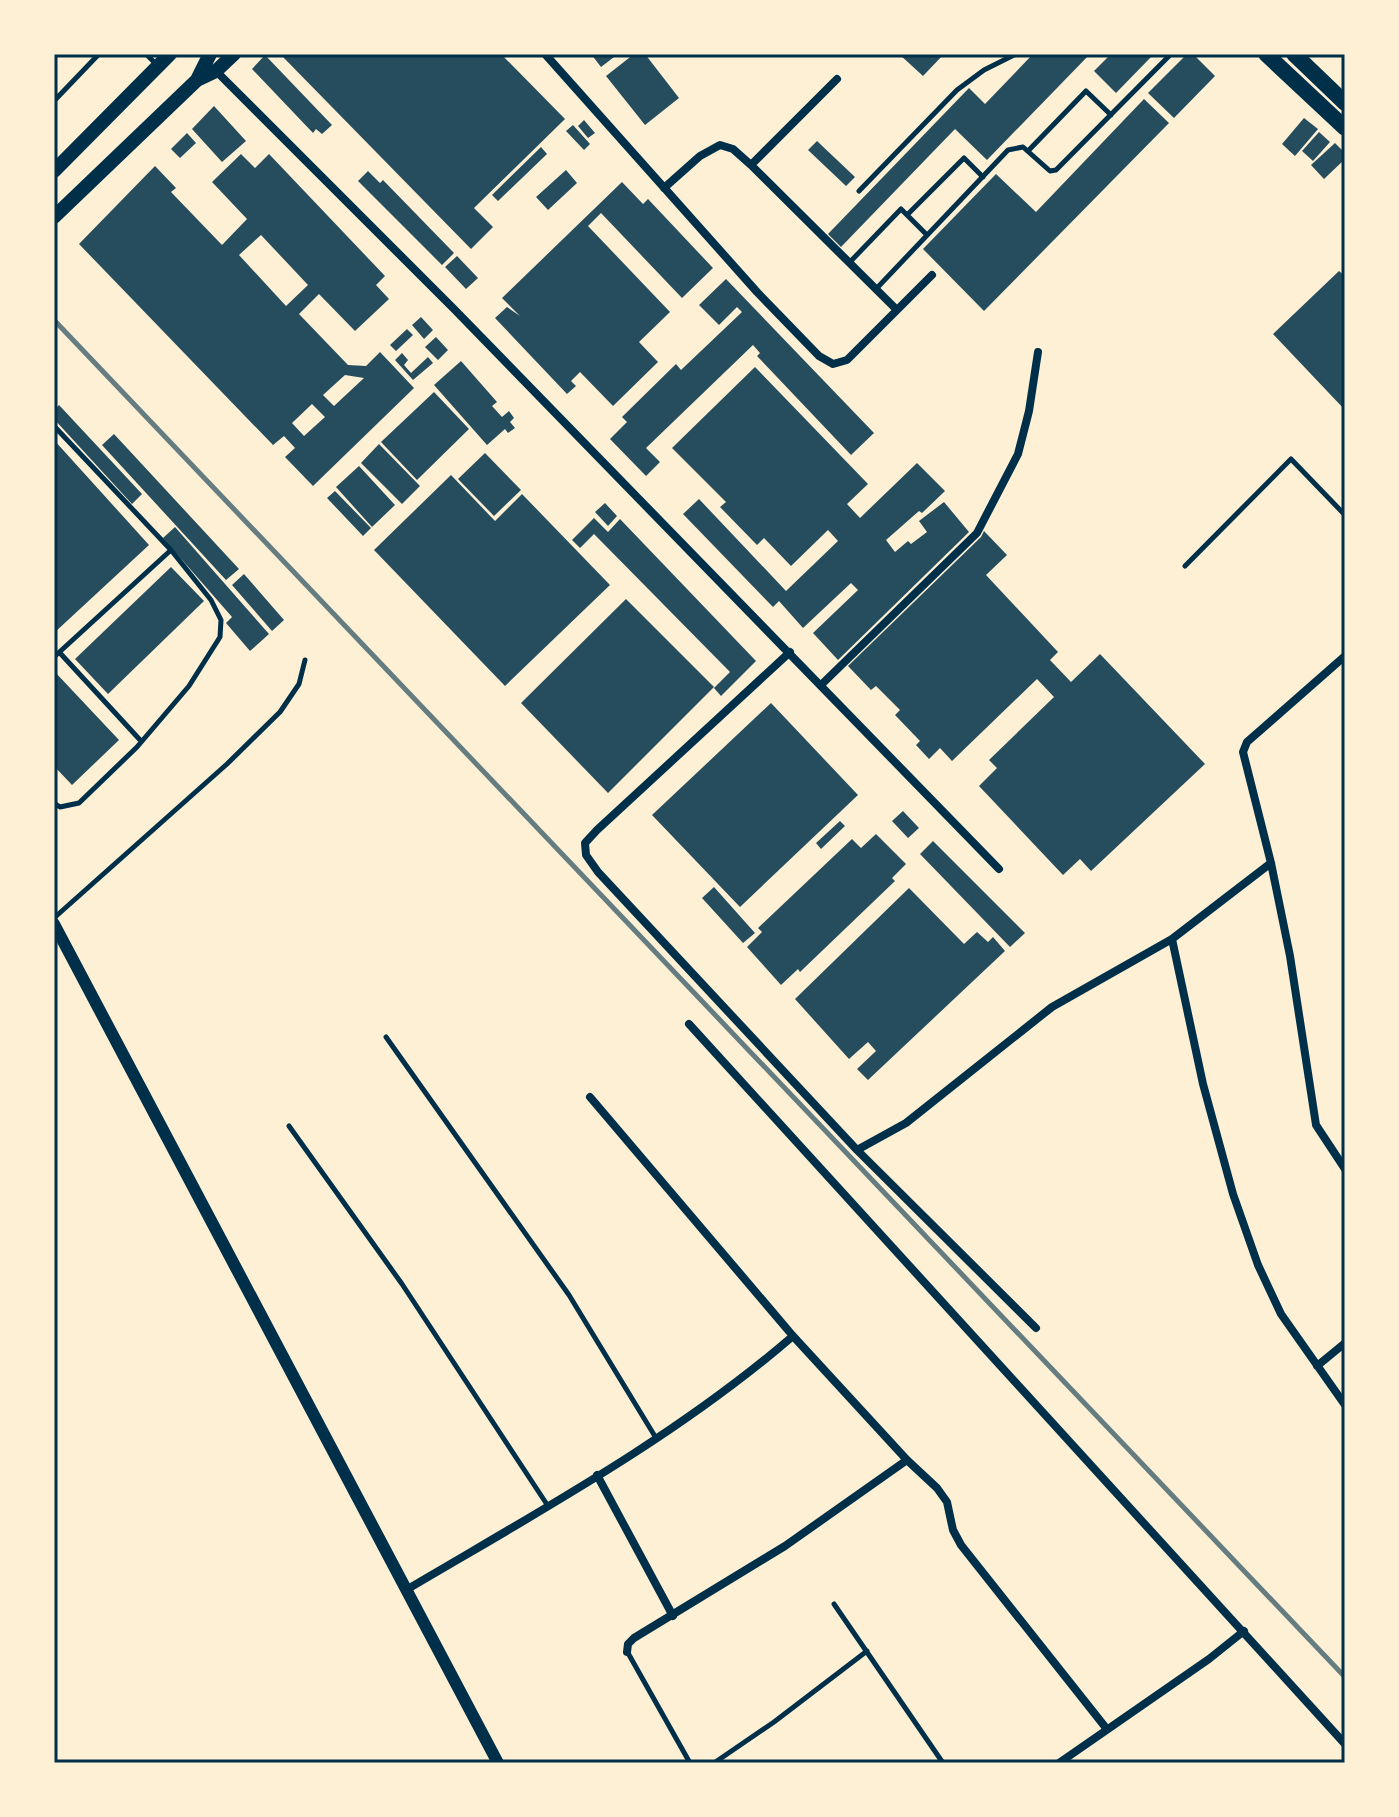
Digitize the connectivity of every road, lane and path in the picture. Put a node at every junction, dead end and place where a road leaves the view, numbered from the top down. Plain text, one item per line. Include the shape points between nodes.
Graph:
1 (99, 54) edge
2 (146, 54) edge
3 (170, 54) edge
4 (234, 54) edge
5 (545, 54) edge
6 (1016, 54) edge
7 (1171, 54) edge
8 (1266, 54) edge
9 (1294, 54) edge
10 (210, 62) edge
11 (158, 66) junction
12 (837, 79) dead end
13 (54, 101) edge
14 (1345, 103) edge
15 (1111, 115) junction
16 (1345, 128) edge
17 (1028, 151) junction
18 (751, 165) junction
19 (54, 171) edge
20 (983, 177) junction
21 (664, 188) junction
22 (859, 191) dead end
23 (907, 215) junction
24 (54, 217) edge
25 (928, 235) junction
26 (849, 263) junction
27 (932, 275) dead end
28 (876, 289) junction
29 (897, 310) junction
30 (1038, 352) dead end
31 (54, 426) edge
32 (1345, 515) edge
33 (171, 550) junction
34 (1185, 566) dead end
35 (790, 652) junction
36 (60, 653) junction
37 (1345, 656) edge
38 (54, 657) edge
39 (305, 660) dead end
40 (821, 685) junction
41 (141, 741) junction
42 (54, 803) edge
43 (1271, 863) junction
44 (999, 869) dead end
45 (54, 921) edge
46 (1172, 939) junction
47 (689, 1024) dead end
48 (386, 1037) dead end
49 (590, 1097) dead end
50 (289, 1126) dead end
51 (857, 1150) junction
52 (1345, 1169) edge
53 (1036, 1328) dead end
54 (793, 1336) junction
55 (1345, 1343) edge
56 (1317, 1366) junction
57 (1345, 1405) edge
58 (656, 1438) junction
59 (907, 1460) junction
60 (597, 1475) junction
61 (548, 1506) junction
62 (406, 1590) junction
63 (834, 1604) dead end
64 (673, 1616) junction
65 (1244, 1631) junction
66 (867, 1651) junction
67 (627, 1652) joint
68 (1106, 1728) junction
69 (1345, 1744) edge
70 (498, 1763) edge
71 (690, 1763) edge
72 (714, 1763) edge
73 (943, 1763) edge
74 (1059, 1763) edge

1 - 13 lane
2 - 11 lane
3 - 11 main road
4 - 10 main road
5 - 21 street
6 - 22 lane via 957,90
7 - 15 lane
8 - 16 main road
9 - 14 main road
10 - 24 main road
10 - 35 street
11 - 19 main road
12 - 18 street
15 - 17 lane via 1056,170 1045,168
15 - 17 lane via 1086,91
17 - 20 lane via 1008,150
18 - 21 street via 720,145
18 - 26 street
20 - 23 lane via 964,158
20 - 25 lane
21 - 29 street via 767,303 833,364 847,360
23 - 25 lane
23 - 26 lane via 901,209
25 - 28 lane
26 - 28 street
27 - 29 street
28 - 29 street
30 - 40 street via 1018,454 977,533
31 - 33 lane
32 - 34 lane via 1291,459
33 - 36 lane
33 - 41 lane via 211,600 221,620 220,637 189,686
35 - 40 street
35 - 51 street via 597,830 585,843 586,855
36 - 38 lane
36 - 41 lane
37 - 43 street via 1247,742 1243,752
39 - 45 lane via 299,684 280,712
40 - 44 street
41 - 42 lane via 79,803
43 - 46 street
43 - 52 street via 1316,1125
45 - 62 street
46 - 51 street via 1052,1007 906,1123
46 - 56 street via 1233,1194 1281,1314
47 - 65 street
48 - 58 lane via 569,1295
49 - 54 street
50 - 61 lane via 402,1284
51 - 53 street
54 - 58 street
54 - 59 street
55 - 56 street
56 - 57 street
58 - 60 street
59 - 64 street
59 - 68 street via 937,1488 961,1545
60 - 61 street
60 - 64 street
61 - 62 street
62 - 70 street
63 - 66 lane
64 - 67 street via 634,1638
65 - 68 street
65 - 69 street
66 - 72 lane
66 - 73 lane
67 - 71 lane
68 - 74 street

